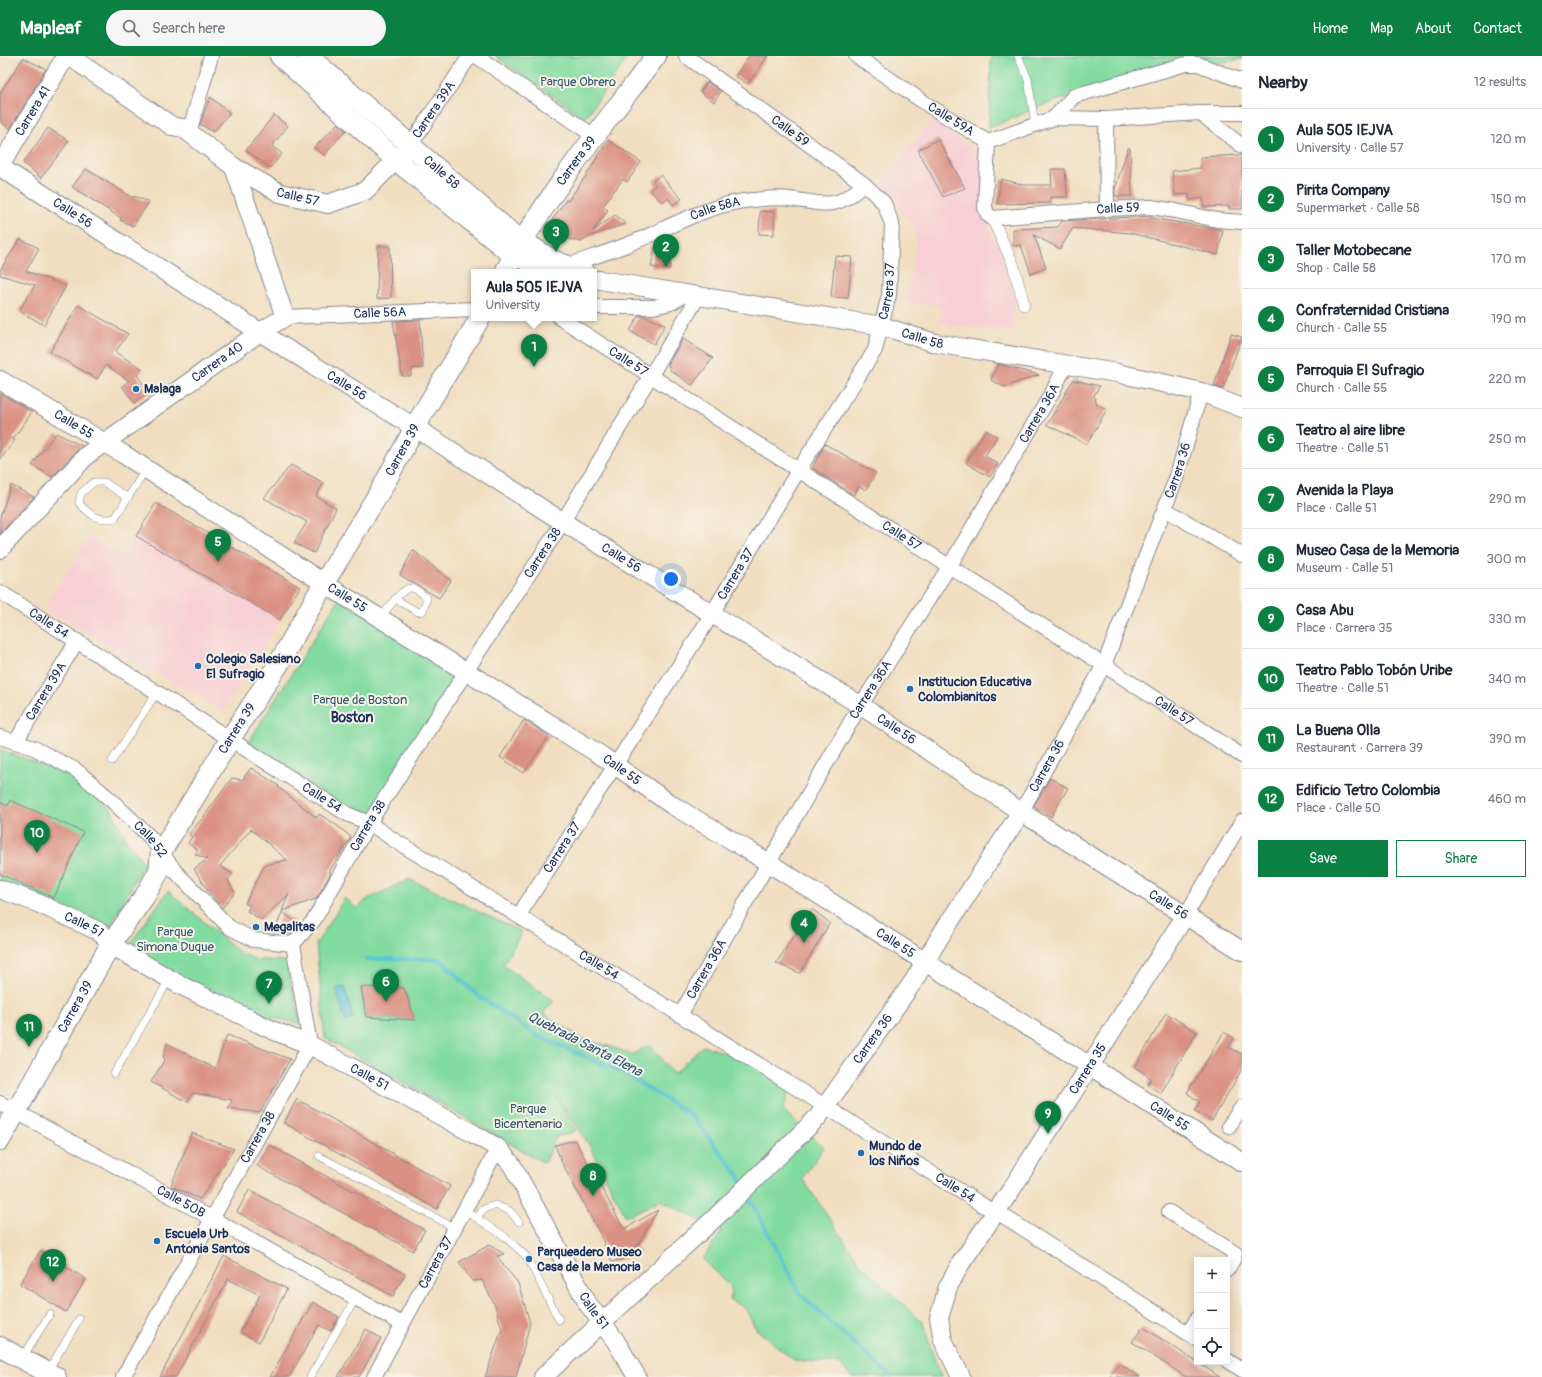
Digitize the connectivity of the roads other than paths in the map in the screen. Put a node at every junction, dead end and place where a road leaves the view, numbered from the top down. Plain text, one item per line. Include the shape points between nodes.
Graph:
1 (68, 56) edge
2 (87, 56) edge
3 (211, 56) edge
4 (280, 56) edge
5 (308, 56) edge
6 (470, 56) edge
7 (476, 56) edge
8 (656, 56) edge
9 (686, 56) edge
10 (856, 56) edge
11 (1018, 56) edge
12 (1242, 81) edge
13 (1200, 113) junction
14 (1242, 113) edge
15 (1054, 118) junction
16 (1106, 119) junction
17 (1035, 125) junction
18 (186, 130) junction
19 (594, 136) junction
20 (988, 142) junction
21 (411, 144) junction
22 (1242, 146) edge
23 (397, 161) junction
24 (0, 166) edge
25 (234, 166) junction
26 (864, 184) junction
27 (1107, 209) junction
28 (888, 212) joint
29 (992, 218) junction
30 (1242, 222) edge
31 (514, 256) edge
32 (569, 265) junction
33 (542, 269) edge
34 (577, 269) edge
35 (597, 278) edge
36 (691, 296) junction
37 (1024, 305) dead end
38 (597, 307) edge
39 (471, 309) edge
40 (285, 317) junction
41 (478, 321) edge
42 (565, 321) edge
43 (882, 326) junction
44 (260, 332) junction
45 (1065, 366) junction
46 (651, 376) junction
47 (0, 380) edge
48 (1201, 392) junction
49 (1242, 408) edge
50 (415, 427) junction
51 (103, 442) junction
52 (146, 469) junction
53 (798, 471) junction
54 (128, 498) junction
55 (1165, 509) junction
56 (563, 522) junction
57 (0, 549) edge
58 (1242, 555) edge
59 (949, 567) junction
60 (324, 583) junction
61 (0, 592) edge
62 (395, 599) dead end
63 (712, 613) junction
64 (380, 619) junction
65 (77, 641) junction
66 (1104, 665) junction
67 (465, 672) junction
68 (157, 692) junction
69 (860, 705) junction
70 (0, 737) edge
71 (230, 739) junction
72 (16, 741) junction
73 (1242, 756) edge
74 (112, 761) dead end
75 (616, 766) junction
76 (1021, 812) junction
77 (1242, 821) edge
78 (369, 823) junction
79 (161, 852) junction
80 (768, 862) junction
81 (0, 889) edge
82 (519, 915) junction
83 (1184, 916) junction
84 (112, 942) junction
85 (293, 944) junction
86 (1242, 951) edge
87 (925, 962) junction
88 (170, 978) junction
89 (680, 1015) junction
90 (310, 1045) junction
91 (1090, 1065) junction
92 (114, 1074) dead end
93 (826, 1106) junction
94 (1242, 1107) edge
95 (8, 1108) edge
96 (1230, 1126) dead end
97 (0, 1140) edge
98 (498, 1148) junction
99 (319, 1156) dead end
100 (1242, 1162) edge
101 (464, 1210) junction
102 (997, 1212) junction
103 (1169, 1212) dead end
104 (476, 1218) junction
105 (213, 1219) junction
106 (519, 1222) dead end
107 (455, 1228) junction
108 (1230, 1265) edge
109 (356, 1298) junction
110 (50, 1314) dead end
111 (79, 1319) dead end
112 (559, 1320) dead end
113 (600, 1322) junction
114 (402, 1324) junction
115 (1193, 1336) edge
116 (0, 1347) edge
117 (22, 1359) junction
118 (1230, 1362) edge
119 (1242, 1370) edge
120 (52, 1375) edge
121 (123, 1377) edge
122 (310, 1377) edge
123 (374, 1377) edge
124 (542, 1377) edge
125 (637, 1377) edge
126 (961, 1377) edge

1 - 18 street, Calle 57 via 172,126
1 - 24 street, Carrera 41
2 - 18 street, Calle 57 via 179,119
3 - 18 street
4 - 23 main road, Calle 58
5 - 21 main road, Calle 58
6 - 21 street, Carrera 39A
7 - 19 street
8 - 19 main road, Carrera 39
9 - 26 street, Calle 59
10 - 20 street, Calle 59A
11 - 17 lane via 1028,79
12 - 15 street, Calle 59A via 1198,64 1186,64 1074,96
13 - 14 street, Calle 59A
13 - 16 street, Calle 59A
13 - 22 street
15 - 16 street, Calle 59A
15 - 17 street, Calle 59A
16 - 27 street
17 - 20 street, Calle 59A
18 - 25 street, Calle 57
19 - 31 main road, Carrera 39
20 - 29 street via 985,208
21 - 23 street, Calle 57
21 - 31 main road, Calle 58 via 512,234
23 - 25 street, Calle 57 via 365,191 328,204 280,193
23 - 31 main road, Calle 58
24 - 44 street, Calle 56
25 - 40 street
26 - 28 street, Calle 59 via 880,199
26 - 32 street, Calle 58A via 852,196 834,203 819,204 787,199 751,200 728,204 679,221 630,244
27 - 29 street, Calle 59
27 - 30 street, Calle 59 via 1151,207 1217,220
28 - 43 street, Carrera 37 via 893,240 889,295
29 - 37 street via 1013,264
31 - 32 street, Calle 58 via 553,259
31 - 33 street, Calle 58
32 - 34 street, Calle 58
35 - 36 street, Calle 58
36 - 38 street via 653,307
36 - 43 street, Calle 58
36 - 46 street, Carrera 38
39 - 40 street, Calle 56A
40 - 44 street, Carrera 40
41 - 50 main road, Carrera 39
42 - 46 street, Calle 57
43 - 45 street, Calle 58 via 935,343
43 - 53 street, Carrera 37 via 875,350
44 - 50 street, Calle 56
44 - 51 street, Carrera 40
45 - 48 street, Calle 58 via 1117,373
45 - 59 street, Carrera 36A via 1053,391
46 - 53 street, Calle 57
46 - 56 street, Carrera 38
47 - 51 street, Calle 55
48 - 49 street, Calle 58
48 - 55 street, Carrera 36
50 - 56 street, Calle 56
50 - 60 main road, Carrera 39 via 382,488
51 - 52 street, Calle 55
51 - 57 street, Carrera 40 via 53,490
52 - 54 lane
52 - 60 street, Calle 55
53 - 59 street, Calle 57
53 - 63 street, Carrera 37
54 - 54 lane via 115,518 104,520 88,513 79,503 81,493 94,482 104,482
55 - 58 street
55 - 66 street, Carrera 36
56 - 63 street, Calle 56
56 - 67 street, Carrera 38
59 - 66 street, Calle 57
59 - 69 street, Carrera 36A
60 - 64 street, Calle 55
60 - 71 main road, Carrera 39 via 275,670
61 - 65 street, Calle 54
62 - 64 lane
63 - 69 street, Calle 56
63 - 75 street, Carrera 37
64 - 67 street, Calle 55
65 - 68 street, Calle 54
65 - 72 street, Carrera 39A
66 - 73 street, Calle 57
66 - 76 street, Carrera 36
67 - 75 street, Calle 55
67 - 78 street, Carrera 38
68 - 71 street, Calle 54
68 - 74 lane
69 - 76 street, Calle 56
69 - 80 street, Carrera 36A
70 - 72 street, Calle 52
71 - 78 street, Calle 54 via 347,814
71 - 79 main road, Carrera 39
72 - 79 street, Calle 52 via 76,770 150,837
75 - 80 street, Calle 55 via 672,805
75 - 82 street, Carrera 37
76 - 83 street, Calle 56
76 - 87 street, Carrera 36
77 - 83 street, Carrera 35
78 - 82 street, Calle 54
78 - 85 street, Carrera 38 via 314,920
79 - 84 main road, Carrera 39 via 159,871 145,896
79 - 85 street, Calle 52 via 175,871 229,927 254,940
80 - 87 street, Calle 55
80 - 89 street, Carrera 36A
81 - 84 street, Calle 51 via 98,931
82 - 89 street, Calle 54
83 - 86 street, Calle 56
83 - 91 street, Carrera 35
84 - 88 street, Calle 51 via 120,950
84 - 95 main road, Carrera 39
85 - 90 street
87 - 91 street, Calle 55
87 - 93 street, Carrera 36
88 - 90 street, Calle 51 via 272,1030
88 - 92 lane
89 - 93 street, Calle 54
90 - 98 street, Calle 51
90 - 105 street, Carrera 38
91 - 100 street, Calle 55
91 - 102 street, Carrera 35
93 - 102 street, Calle 54
93 - 113 street via 805,1131 717,1216
94 - 96 street
95 - 97 main road, Carrera 39
95 - 105 street, Calle 50B
98 - 101 street, Carrera 37
98 - 113 street, Calle 51 via 512,1165
99 - 107 lane
101 - 104 lane
101 - 107 street, Carrera 37
102 - 115 street, Calle 54
102 - 126 street, Carrera 35 via 951,1281 939,1318 943,1340
103 - 108 street via 1235,1253
104 - 106 lane via 484,1209 495,1205 510,1211
104 - 112 lane via 504,1236 527,1257
105 - 109 street, Calle 50B
105 - 121 street, Carrera 38
107 - 114 street, Carrera 37
109 - 114 street, Calle 50B
109 - 122 lane
110 - 117 lane
111 - 120 lane
113 - 124 street
113 - 125 street, Calle 51 via 615,1340
114 - 123 street, Carrera 37
116 - 117 main road
117 - 120 main road
118 - 119 street

